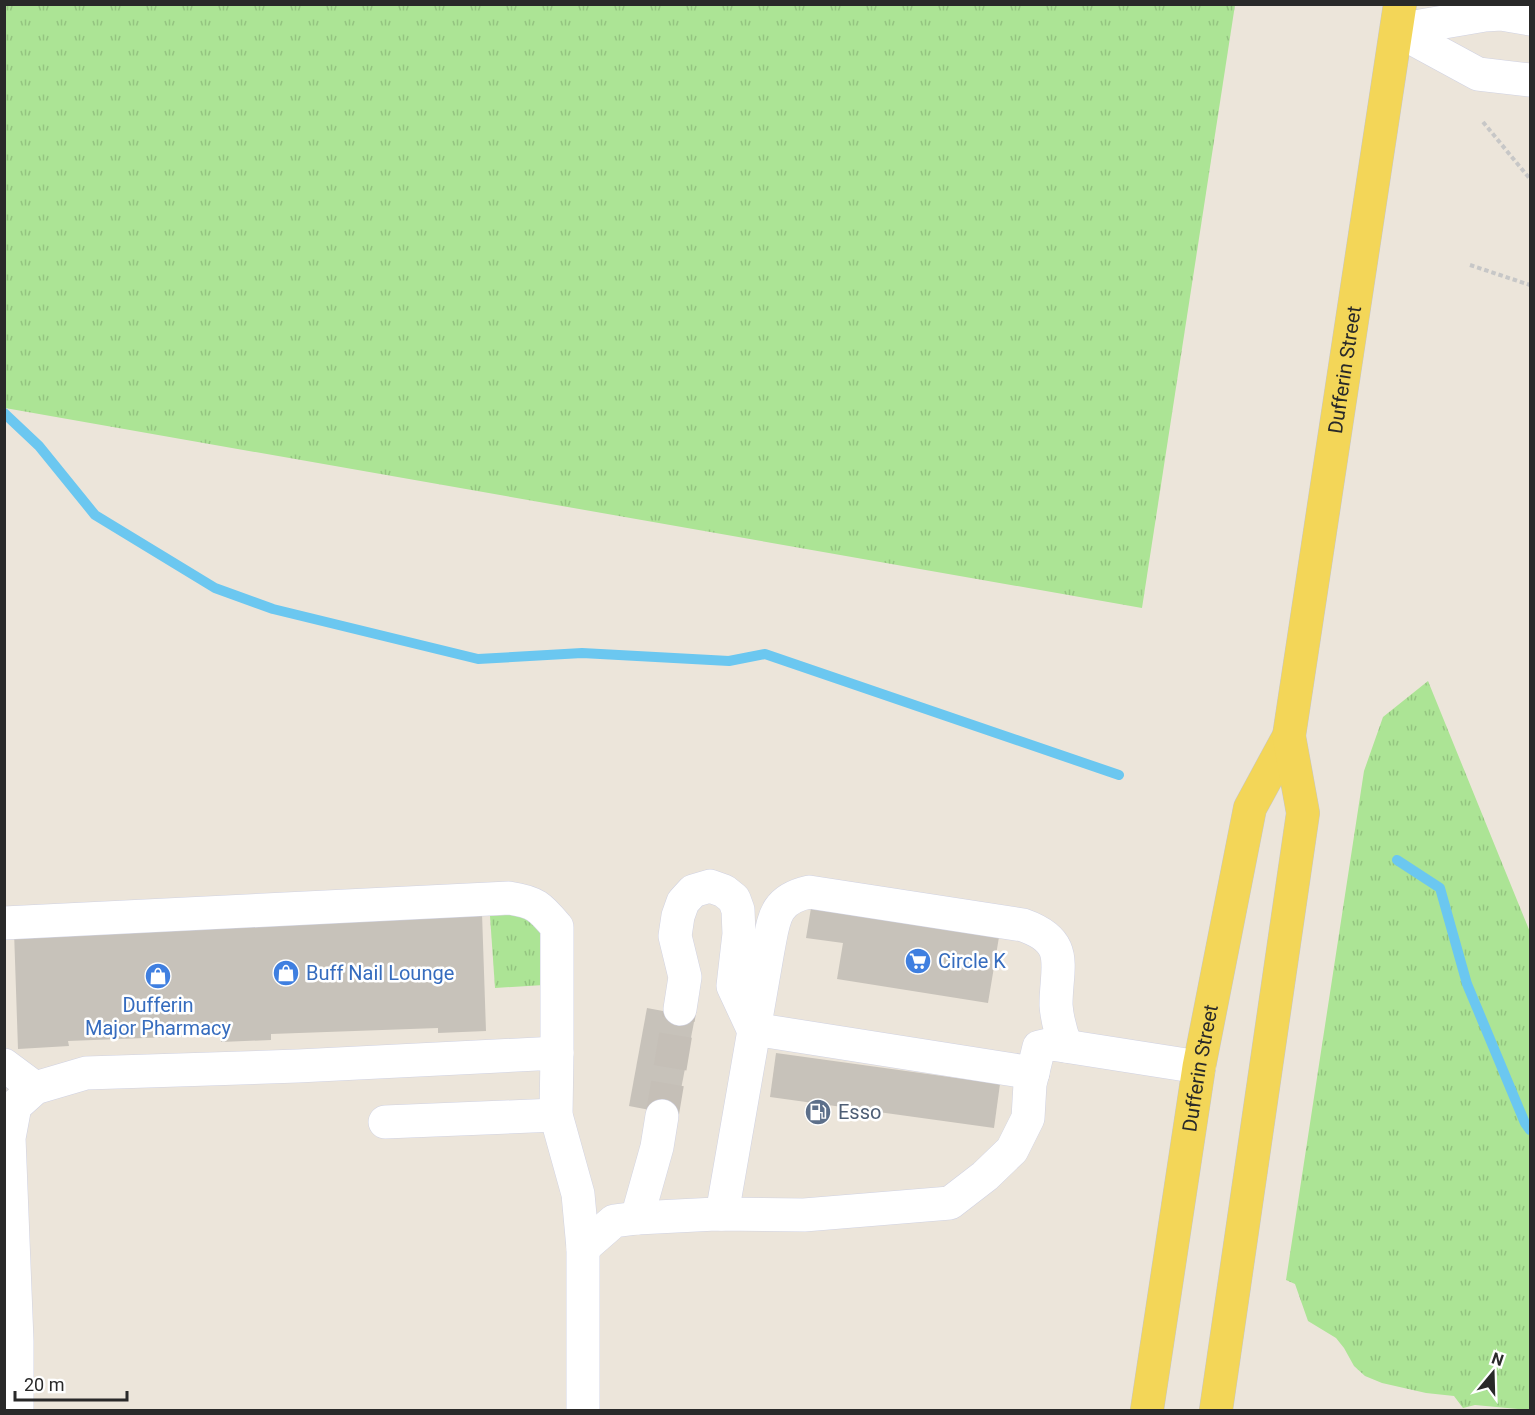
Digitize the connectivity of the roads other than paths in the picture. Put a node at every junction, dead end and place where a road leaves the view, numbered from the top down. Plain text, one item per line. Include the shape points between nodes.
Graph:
1 (1399, 17) edge
2 (1530, 19) edge
3 (1530, 80) edge
4 (1289, 736) junction
5 (4, 923) edge
6 (680, 1009) tunnel mouth
7 (753, 1029) junction
8 (1066, 1046) junction
9 (557, 1053) junction
10 (4, 1065) edge
11 (1199, 1067) junction
12 (1033, 1073) junction
13 (35, 1088) junction
14 (556, 1115) junction
15 (662, 1116) tunnel mouth
16 (385, 1122) dead end
17 (722, 1214) junction
18 (637, 1218) junction
19 (583, 1248) junction
20 (17, 1410) edge
21 (583, 1410) edge
22 (1148, 1410) edge
23 (1216, 1410) edge

1 - 2 street via 1502,14
1 - 3 street via 1478,74
1 - 4 main road, Dufferin Street
4 - 11 main road, Dufferin Street via 1250,808
4 - 23 main road, Dufferin Street via 1303,813
5 - 9 street via 510,898 530,902 557,927
6 - 7 street via 686,977 675,936 678,916 693,891 710,886 734,899 738,910 740,934 733,986
7 - 8 street via 776,915 792,896 808,892 1023,925 1048,936 1058,960 1056,1004
7 - 12 street
7 - 17 street
8 - 11 street
8 - 12 street via 1039,1047
9 - 13 street via 86,1073
9 - 14 street
10 - 13 street
11 - 22 main road, Dufferin Street
12 - 17 street via 1028,1118 1012,1150 950,1203 804,1215
13 - 20 street via 15,1106 9,1138
14 - 16 street
14 - 19 street via 579,1194
15 - 18 street
17 - 18 street
18 - 19 street via 614,1221
19 - 21 street

